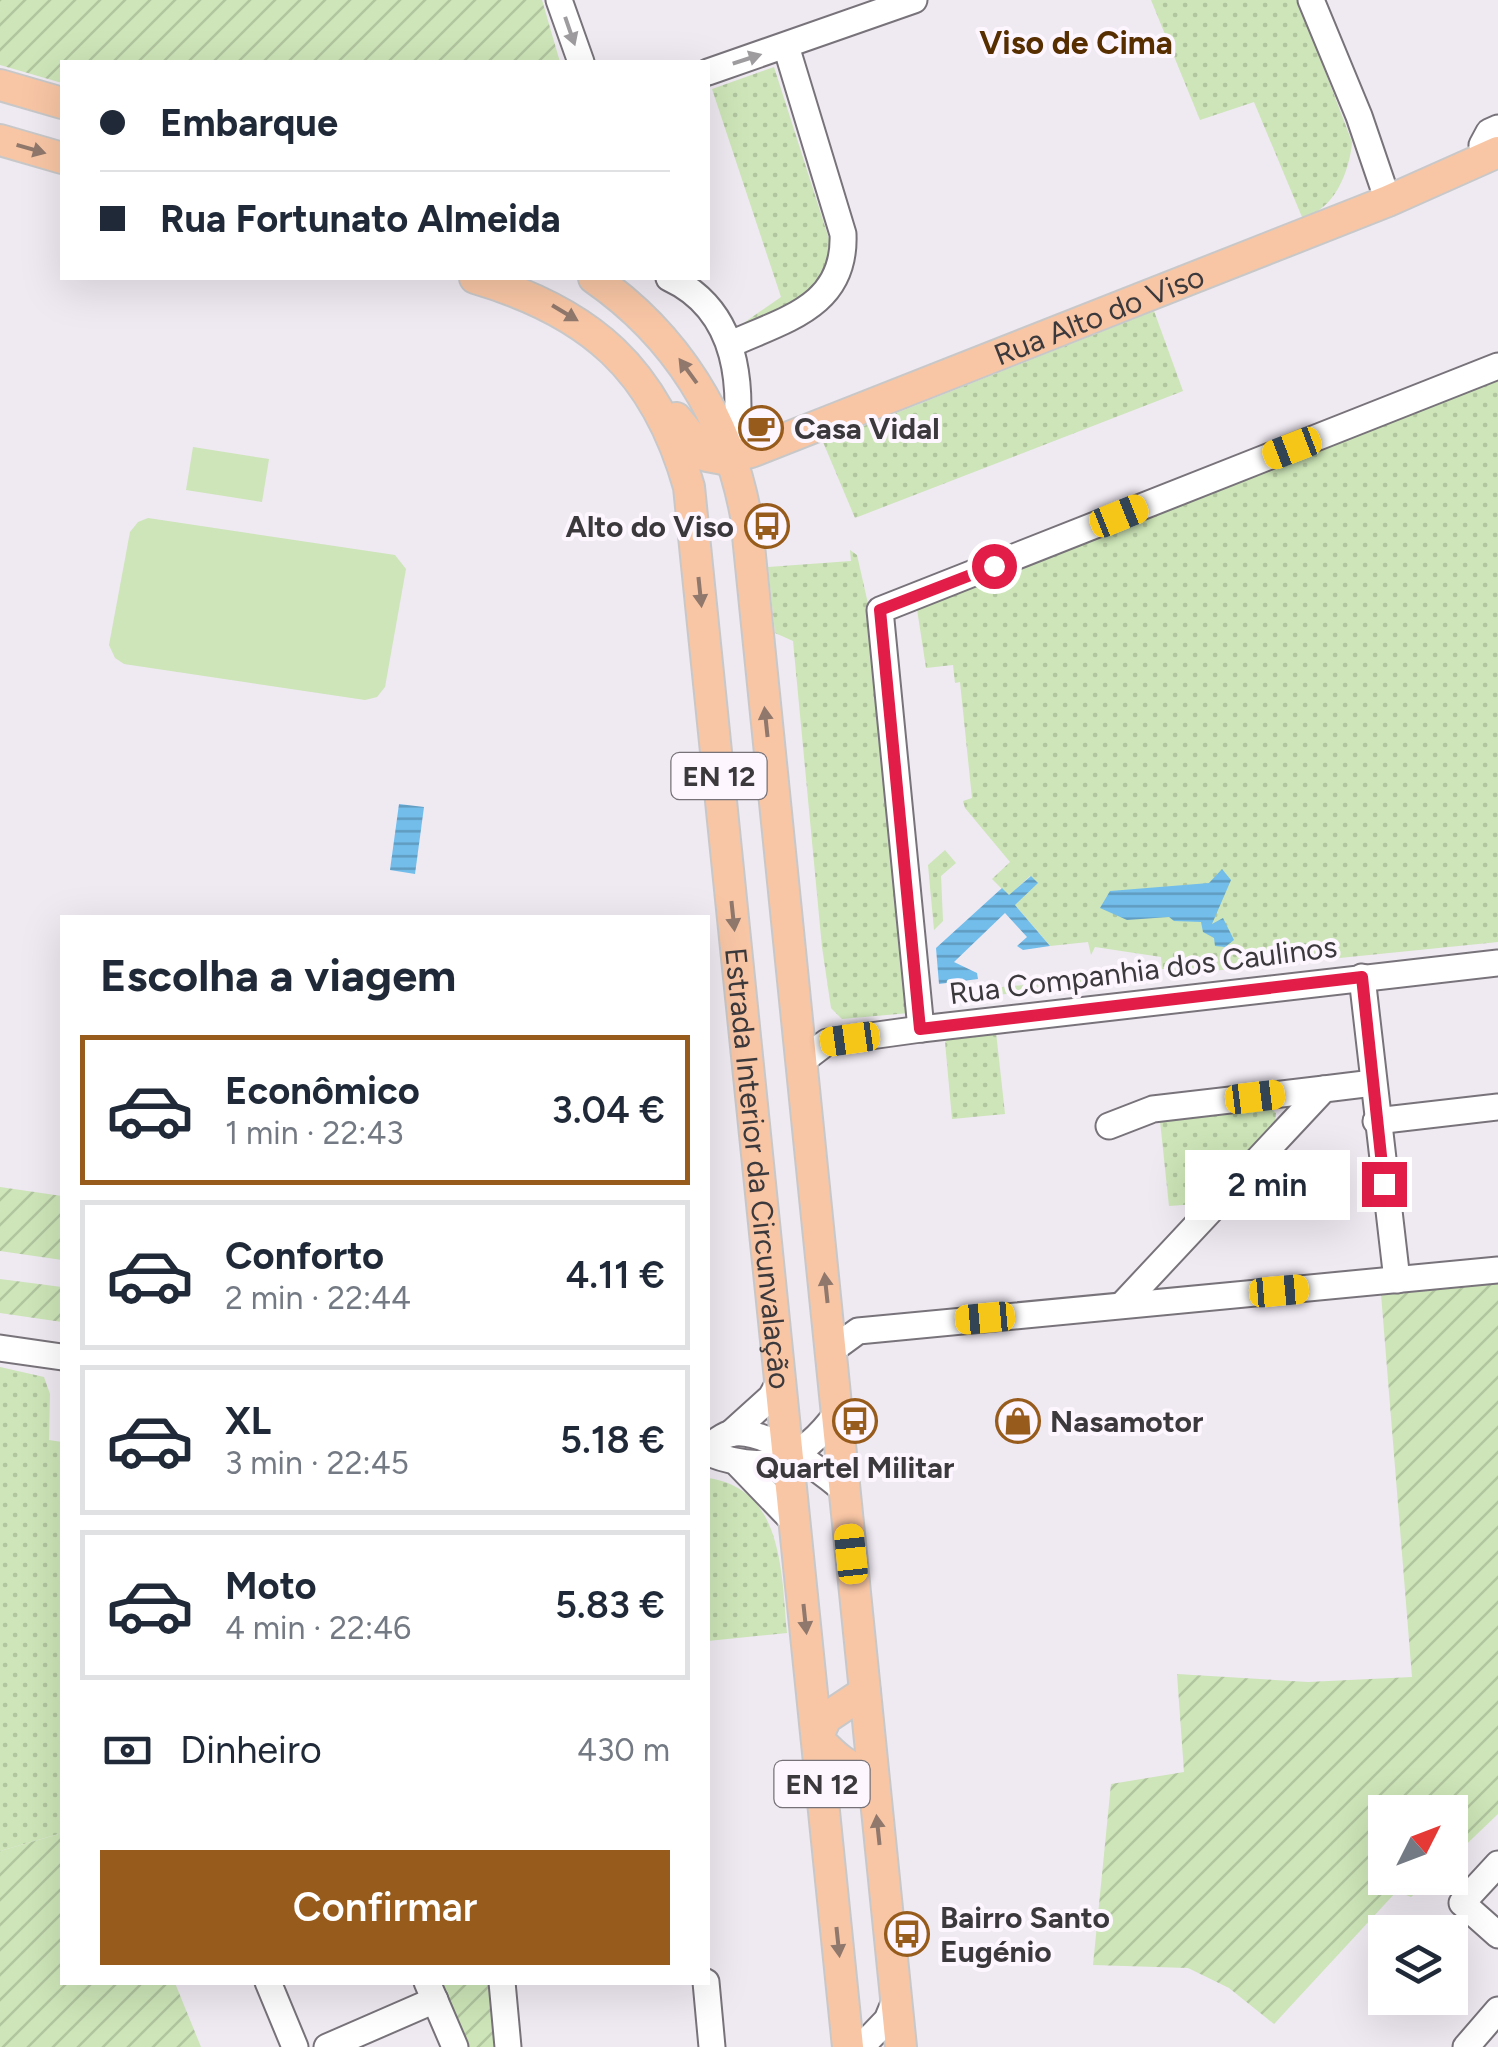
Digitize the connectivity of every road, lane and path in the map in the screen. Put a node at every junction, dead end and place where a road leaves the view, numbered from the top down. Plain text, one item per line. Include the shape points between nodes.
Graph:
1 (559, 0) edge
2 (914, 0) edge
3 (1311, 0) edge
4 (786, 46) junction
5 (580, 60) edge
6 (710, 71) edge
7 (0, 85) edge
8 (60, 101) edge
9 (1498, 128) edge
10 (0, 140) edge
11 (60, 157) edge
12 (1484, 160) edge
13 (1388, 201) junction
14 (481, 280) edge
15 (596, 280) edge
16 (672, 280) edge
17 (731, 344) junction
18 (1498, 366) edge
19 (637, 375) junction
20 (734, 457) junction
21 (1498, 963) edge
22 (1362, 977) junction
23 (920, 1029) junction
24 (802, 1062) junction
25 (1373, 1083) junction
26 (1324, 1089) junction
27 (1498, 1107) edge
28 (1376, 1121) junction
29 (1109, 1126) dead end
30 (1498, 1270) edge
31 (1397, 1280) junction
32 (1122, 1305) junction
33 (0, 1348) edge
34 (832, 1350) junction
35 (60, 1357) edge
36 (780, 1381) junction
37 (836, 1413) junction
38 (715, 1445) edge
39 (789, 1454) junction
40 (739, 1465) junction
41 (844, 1490) junction
42 (794, 1522) junction
43 (865, 1692) junction
44 (817, 1738) junction
45 (872, 1772) junction
46 (1498, 1864) edge
47 (1498, 1936) edge
48 (269, 1985) edge
49 (502, 1985) edge
50 (706, 1985) edge
51 (431, 1991) edge
52 (897, 1996) junction
53 (1498, 2010) edge
54 (295, 2047) edge
55 (328, 2047) edge
56 (455, 2047) edge
57 (508, 2047) edge
58 (712, 2047) edge
59 (848, 2047) edge
60 (861, 2047) edge
61 (901, 2047) edge
62 (1466, 2047) edge

1 -> 5 street
2 - 4 street
3 - 13 street
6 -> 4 street
4 - 17 street via 844,258 835,282 808,310
7 - 8 main road
9 - 12 street via 1482,145
10 -> 11 main road
12 - 13 main road, Rua Alto do Viso
13 - 20 main road, Rua Alto do Viso
14 -> 19 main road, Estrada Interior da Circunvalação / EN 12 via 555,306
20 -> 15 main road, EN 12 via 680,360
16 - 17 street via 700,298
17 - 20 street via 740,420
18 - 23 street via 880,610
19 - 20 main road via 700,451
19 -> 36 main road, Estrada Interior da Circunvalação / EN 12 via 671,432 689,487
24 -> 20 main road, EN 12 via 746,516
21 - 22 street, Rua Companhia dos Caulinos
22 - 23 street, Rua Companhia dos Caulinos
22 - 25 street
23 - 24 street, Rua Companhia dos Caulinos via 827,1042
34 -> 24 main road, EN 12
25 - 26 street
25 - 28 street
26 - 29 street via 1153,1109
26 - 32 street
27 - 28 street
28 - 31 street
30 - 31 street
31 - 32 street
32 - 34 street via 858,1331
33 - 35 street
34 - 37 main road, EN 12
36 - 38 street via 771,1397
36 - 39 main road, Estrada Interior da Circunvalação / EN 12
37 - 39 street via 809,1446
37 - 41 main road, EN 12
38 - 39 street via 771,1442
38 - 40 street
39 - 40 street via 774,1463
39 - 41 street via 812,1463
39 - 42 main road, Estrada Interior da Circunvalação / EN 12
40 - 42 street
41 - 43 main road, EN 12
42 -> 44 main road, Estrada Interior da Circunvalação / EN 12
43 - 44 main road via 826,1718
43 - 45 main road, EN 12
44 - 45 main road via 845,1763
44 -> 59 main road, Estrada Interior da Circunvalação / EN 12
52 -> 45 main road, EN 12
46 - 47 street via 1462,1903
48 - 54 street
49 - 57 street
50 - 58 street
51 - 55 street
51 - 56 street
52 - 60 street via 887,2020
52 - 61 main road, EN 12
53 - 62 street

